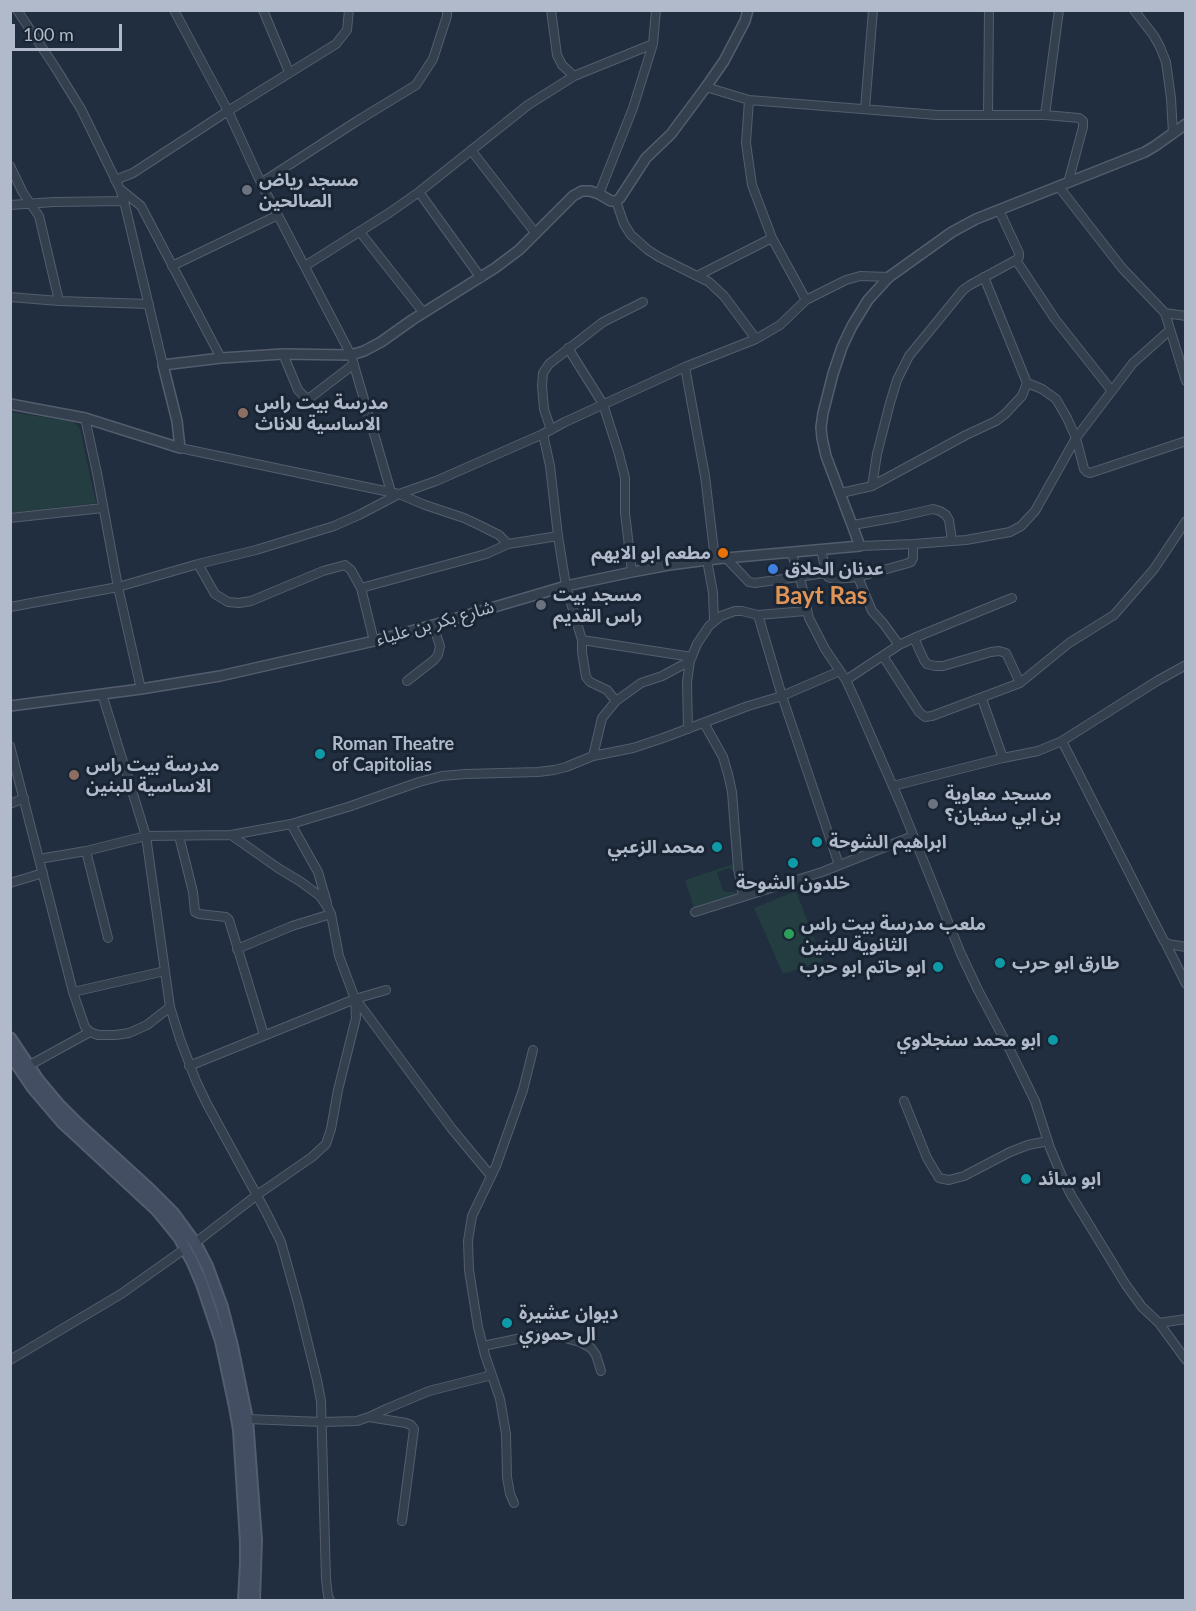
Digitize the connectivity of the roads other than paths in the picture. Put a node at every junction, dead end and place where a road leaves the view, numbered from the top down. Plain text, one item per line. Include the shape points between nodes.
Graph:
1 (17, 10) edge
2 (174, 10) edge
3 (263, 10) edge
4 (349, 10) edge
5 (447, 10) edge
6 (551, 10) edge
7 (656, 10) edge
8 (748, 10) edge
9 (873, 10) edge
10 (989, 10) edge
11 (1059, 10) edge
12 (1134, 10) edge
13 (653, 44) junction
14 (289, 72) junction
15 (573, 76) junction
16 (706, 87) junction
17 (749, 100) junction
18 (865, 109) junction
19 (228, 111) junction
20 (988, 115) junction
21 (1044, 115) junction
22 (1185, 124) edge
23 (1173, 134) junction
24 (471, 150) junction
25 (10, 166) edge
26 (115, 180) junction
27 (261, 183) junction
28 (1064, 185) junction
29 (120, 189) junction
30 (419, 192) junction
31 (599, 194) junction
32 (124, 201) junction
33 (616, 201) junction
34 (31, 204) junction
35 (10, 205) edge
36 (999, 210) junction
37 (278, 215) junction
38 (360, 232) junction
39 (536, 234) junction
40 (772, 237) junction
41 (1016, 260) junction
42 (172, 266) junction
43 (305, 266) junction
44 (697, 276) junction
45 (889, 277) junction
46 (984, 277) junction
47 (481, 278) junction
48 (10, 297) edge
49 (806, 300) junction
50 (59, 301) junction
51 (643, 302) dead end
52 (149, 304) junction
53 (423, 312) junction
54 (1165, 313) junction
55 (1185, 316) edge
56 (1170, 330) junction
57 (756, 339) junction
58 (568, 348) junction
59 (283, 354) junction
60 (221, 358) junction
61 (352, 360) junction
62 (163, 365) junction
63 (685, 367) junction
64 (1185, 381) edge
65 (1027, 383) junction
66 (1112, 391) junction
67 (10, 404) edge
68 (603, 405) junction
69 (85, 418) junction
70 (547, 432) junction
71 (1076, 438) junction
72 (1185, 441) edge
73 (180, 448) junction
74 (872, 486) junction
75 (395, 493) junction
76 (841, 493) junction
77 (103, 508) junction
78 (10, 518) edge
79 (1185, 521) edge
80 (853, 525) junction
81 (558, 536) junction
82 (952, 540) junction
83 (508, 544) junction
84 (913, 544) junction
85 (860, 546) junction
86 (821, 549) junction
87 (791, 552) junction
88 (726, 558) junction
89 (711, 560) junction
90 (198, 564) junction
91 (632, 572) junction
92 (826, 573) junction
93 (800, 577) junction
94 (858, 577) junction
95 (566, 586) junction
96 (118, 587) junction
97 (361, 588) junction
98 (1012, 598) dead end
99 (10, 607) edge
100 (806, 611) junction
101 (758, 615) junction
102 (714, 621) junction
103 (433, 625) junction
104 (914, 638) junction
105 (582, 640) junction
106 (374, 641) junction
107 (899, 645) junction
108 (883, 656) junction
109 (691, 659) junction
110 (1185, 665) edge
111 (840, 671) junction
112 (846, 680) junction
113 (407, 681) dead end
114 (1020, 683) junction
115 (141, 689) junction
116 (102, 694) junction
117 (782, 696) junction
118 (982, 699) junction
119 (616, 701) junction
120 (10, 706) edge
121 (704, 723) junction
122 (688, 729) junction
123 (1062, 741) junction
124 (10, 746) edge
125 (593, 756) junction
126 (1003, 758) junction
127 (893, 786) junction
128 (24, 798) junction
129 (10, 804) edge
130 (291, 824) junction
131 (231, 835) junction
132 (146, 836) junction
133 (179, 836) junction
134 (914, 836) junction
135 (86, 851) junction
136 (39, 859) junction
137 (839, 865) junction
138 (43, 873) junction
139 (10, 884) edge
140 (743, 897) junction
141 (330, 911) junction
142 (695, 912) dead end
143 (108, 938) dead end
144 (1164, 941) junction
145 (1185, 947) edge
146 (237, 950) junction
147 (165, 971) junction
148 (1185, 984) edge
149 (386, 990) dead end
150 (73, 992) junction
151 (355, 999) junction
152 (170, 1007) junction
153 (90, 1032) junction
154 (264, 1035) junction
155 (10, 1038) edge
156 (533, 1050) dead end
157 (10, 1054) edge
158 (189, 1066) junction
159 (19, 1068) edge
160 (904, 1101) dead end
161 (1048, 1141) junction
162 (491, 1176) junction
163 (257, 1195) junction
164 (190, 1245) junction
165 (1185, 1319) edge
166 (1159, 1323) junction
167 (483, 1346) junction
168 (10, 1360) edge
169 (1185, 1360) edge
170 (601, 1371) dead end
171 (492, 1375) junction
172 (369, 1418) junction
173 (247, 1419) junction
174 (322, 1422) junction
175 (514, 1503) dead end
176 (402, 1521) dead end
177 (244, 1600) edge
178 (254, 1600) edge
179 (330, 1600) edge

1 - 26 street via 81,109
2 - 19 street
3 - 14 street
4 - 14 street via 347,30 336,44
5 - 27 street via 433,59 417,85
6 - 15 street via 557,55
7 - 13 street
8 - 16 street via 724,61
9 - 18 street
10 - 20 street
11 - 21 street
12 - 23 street via 1164,55
13 - 15 street
13 - 31 street
14 - 19 street
15 - 24 street
16 - 17 street
16 - 33 street via 671,135 646,158
17 - 18 street
17 - 40 street via 748,169
18 - 20 street
19 - 26 street via 133,173
19 - 27 street
20 - 21 street
21 - 28 street via 1083,121
22 - 23 street
23 - 28 street via 1144,152
24 - 30 street
24 - 39 street
25 - 34 street
26 - 29 street
27 - 37 street
28 - 36 street
28 - 54 street via 1122,268
29 - 32 street
29 - 42 street via 141,206
30 - 38 street
30 - 47 street
31 - 33 street
31 - 39 street via 582,191 573,196
32 - 34 street
32 - 52 street
33 - 44 street via 631,235 659,257
34 - 35 street
34 - 50 street via 42,227
36 - 41 street via 1019,253
36 - 45 street via 952,232
37 - 42 street
37 - 43 street
38 - 43 street
38 - 53 street
39 - 47 street
40 - 44 street
40 - 49 street
41 - 46 street
41 - 66 street via 1055,319
42 - 60 street
43 - 61 street
44 - 57 street via 724,296
45 - 49 street via 860,276
45 - 76 street via 852,326 823,413 822,438
46 - 65 street
46 - 74 street via 963,290 909,356 890,403
47 - 53 street
48 - 50 street
49 - 57 street via 780,325
50 - 52 street
51 - 58 street via 603,322
52 - 62 street
53 - 61 street
54 - 55 street
54 - 56 street
56 - 64 street
56 - 66 street via 1137,358
57 - 63 street
58 - 68 street
58 - 70 street via 543,373
59 - 60 street
59 - 61 street
59 - 61 street via 298,390 306,398
60 - 62 street
61 - 75 street
62 - 73 street
63 - 68 street
63 - 89 street via 705,476
65 - 71 street via 1056,399
65 - 74 street via 1022,396 996,421
66 - 71 street
67 - 69 street
68 - 70 street
68 - 91 street via 625,478
69 - 73 street
69 - 77 street
70 - 75 street via 436,482
70 - 81 street
71 - 72 street via 1084,469 1090,474
71 - 82 street via 1035,511 1021,526 1010,532
73 - 75 street
74 - 76 street
75 - 83 street via 464,518 500,535
75 - 90 street via 334,526
76 - 80 street
77 - 78 street
77 - 96 street
79 - 114 street via 1154,569 1114,615 1070,643
80 - 82 street via 933,509 946,515
80 - 85 street
81 - 83 street
81 - 95 street
82 - 84 street
83 - 97 street via 486,554
84 - 85 street
84 - 94 street via 911,561
85 - 86 street, شارع بكر بن علياء
86 - 87 street, شارع بكر بن علياء
86 - 92 street
87 - 88 street, شارع بكر بن علياء
87 - 93 street
88 - 89 street, شارع بكر بن علياء
88 - 93 street via 751,583
89 - 91 street, شارع بكر بن علياء
89 - 102 street
90 - 96 street
90 - 97 street via 215,594 228,602 261,597 345,565
91 - 95 street, شارع بكر بن علياء
92 - 93 street
92 - 94 street via 834,579
93 - 100 street
94 - 107 street via 872,611
95 - 103 street, شارع بكر بن علياء
95 - 105 street
96 - 99 street
96 - 115 street
97 - 106 street
98 - 104 street
100 - 101 street
100 - 111 street
101 - 102 street via 735,611
101 - 117 street
102 - 109 street
103 - 106 street, شارع بكر بن علياء
103 - 113 street via 440,646 438,655
104 - 107 street
104 - 114 street via 927,664 935,666 1006,652
105 - 109 street
105 - 119 street via 587,679 607,690
106 - 115 street, شارع بكر بن علياء via 220,676
107 - 108 street
108 - 112 street
108 - 118 street via 925,717
109 - 119 street via 637,685
109 - 122 street via 687,682
110 - 123 street
111 - 112 street
111 - 117 street
112 - 127 street
114 - 118 street
115 - 116 street, شارع بكر بن علياء
116 - 120 street, شارع بكر بن علياء
116 - 132 street
117 - 121 street
117 - 137 street
118 - 126 street
119 - 125 street via 602,718
121 - 122 street
121 - 140 street via 728,774
122 - 125 street via 633,748
123 - 126 street
123 - 144 street
124 - 128 street
125 - 130 street via 566,767 538,772 442,776
126 - 127 street
127 - 134 street
128 - 129 street
128 - 136 street
130 - 131 street
130 - 141 street via 318,872
131 - 133 street
131 - 141 street via 320,896
132 - 133 street
132 - 135 street
132 - 147 street
133 - 146 street via 195,912 226,917
134 - 137 street
134 - 161 street via 961,954 1035,1101
135 - 136 street
135 - 143 street
136 - 138 street
137 - 140 street
138 - 139 street
138 - 150 street
140 - 142 street
141 - 146 street
141 - 151 street via 339,956
144 - 145 street
144 - 148 street
146 - 154 street
147 - 150 street
147 - 152 street
149 - 151 street
150 - 153 street
151 - 154 street
151 - 162 street
151 - 163 street via 356,1018 328,1140 312,1157
152 - 153 street via 129,1033 106,1036
152 - 158 street
153 - 159 street
154 - 158 street
155 - 159 main road
156 - 162 street via 523,1090
157 - 159 main road
158 - 163 street
159 - 164 main road via 62,1122
160 - 161 street via 939,1178 955,1179 1029,1144
161 - 166 street via 1071,1195 1126,1285
162 - 167 street via 472,1216 468,1241 469,1270
163 - 164 street
163 - 174 street via 281,1242 317,1380
164 - 168 street via 121,1294
164 - 173 main road via 207,1266 222,1307
164 - 177 main road via 221,1341 236,1407 246,1542
165 - 166 street
166 - 169 street
167 - 170 street via 536,1335 565,1338 591,1348
167 - 171 street
171 - 172 street via 429,1391
171 - 175 street via 503,1415 507,1477
172 - 174 street
172 - 176 street via 406,1423 414,1429
173 - 174 street
173 - 178 main road via 256,1540
174 - 179 street via 326,1579

